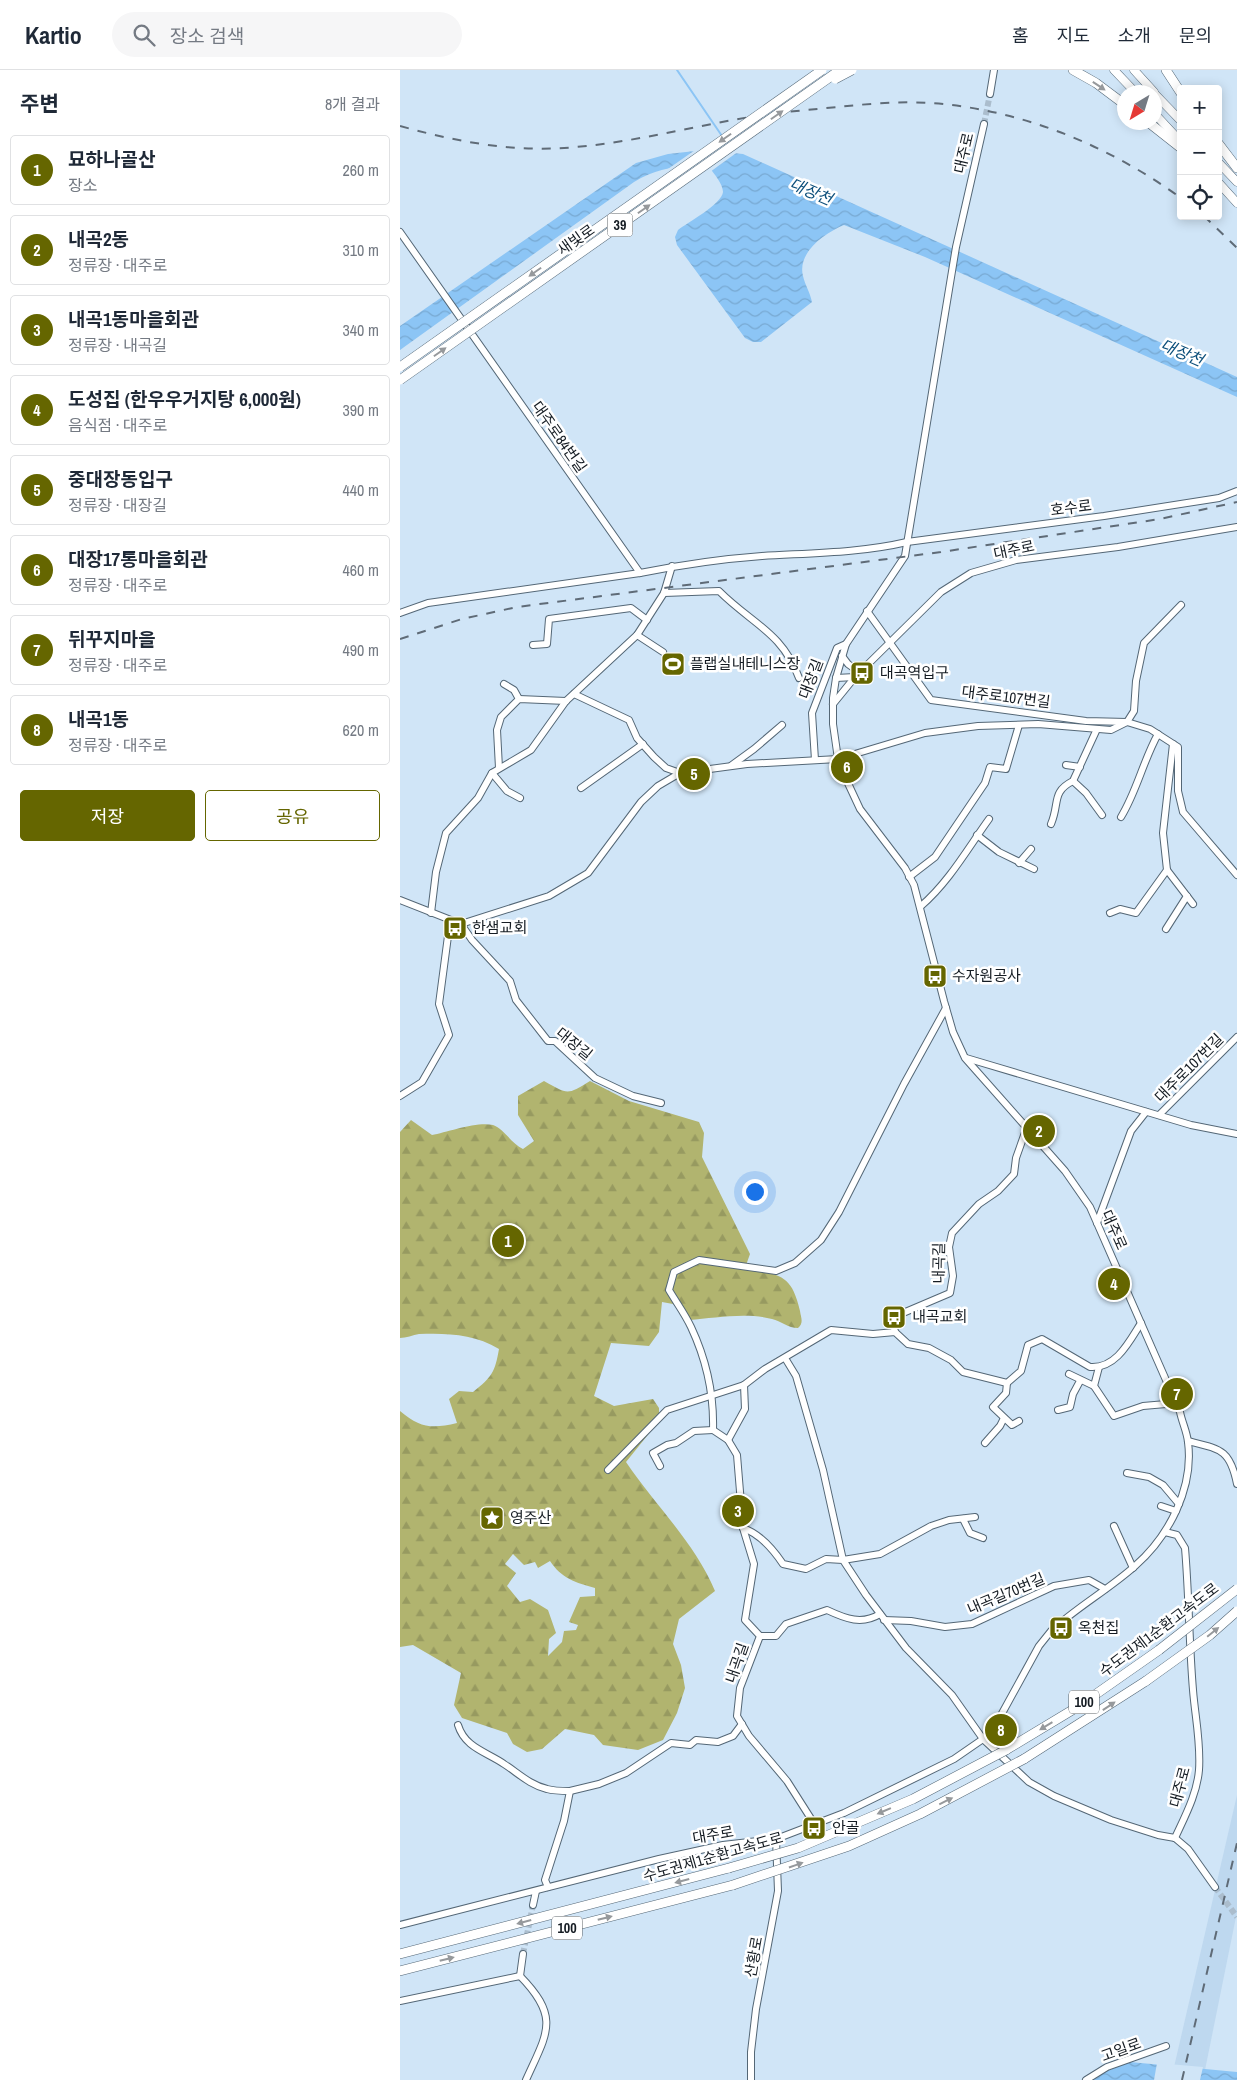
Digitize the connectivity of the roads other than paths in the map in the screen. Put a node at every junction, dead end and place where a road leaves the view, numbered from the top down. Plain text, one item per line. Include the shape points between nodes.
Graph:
1 (814, 70) edge
2 (822, 70) edge
3 (840, 70) edge
4 (852, 70) edge
5 (994, 70) edge
6 (1073, 70) edge
7 (1114, 70) edge
8 (1134, 70) edge
9 (1166, 70) edge
10 (803, 83) junction
11 (1128, 85) edge
12 (1147, 85) edge
13 (1177, 87) edge
14 (816, 88) junction
15 (990, 94) tunnel mouth
16 (1117, 99) edge
17 (1162, 102) edge
18 (1177, 118) edge
19 (1162, 122) edge
20 (984, 124) tunnel mouth
21 (1158, 130) edge
22 (1177, 138) edge
23 (1177, 145) edge
24 (1222, 148) edge
25 (1222, 166) edge
26 (1237, 168) edge
27 (1237, 182) edge
28 (1222, 186) edge
29 (1237, 202) edge
30 (400, 232) edge
31 (400, 367) edge
32 (400, 380) edge
33 (1237, 491) edge
34 (1237, 527) edge
35 (907, 542) junction
36 (672, 566) junction
37 (640, 573) junction
38 (664, 593) junction
39 (1181, 605) dead end
40 (867, 611) junction
41 (400, 613) edge
42 (647, 620) junction
43 (637, 635) junction
44 (889, 643) junction
45 (846, 644) junction
46 (533, 645) dead end
47 (664, 652) dead end
48 (842, 656) junction
49 (865, 667) junction
50 (854, 677) junction
51 (799, 678) dead end
52 (836, 678) junction
53 (504, 684) dead end
54 (574, 694) junction
55 (519, 699) junction
56 (566, 701) junction
57 (833, 704) junction
58 (1127, 722) junction
59 (782, 725) dead end
60 (1019, 725) junction
61 (1097, 728) junction
62 (1158, 734) junction
63 (643, 744) junction
64 (1173, 744) junction
65 (838, 759) junction
66 (815, 760) junction
67 (731, 765) junction
68 (1066, 765) dead end
69 (499, 768) junction
70 (1080, 768) junction
71 (492, 772) junction
72 (680, 772) junction
73 (1073, 781) junction
74 (581, 788) dead end
75 (520, 798) dead end
76 (1102, 815) dead end
77 (1121, 817) dead end
78 (989, 818) dead end
79 (1051, 824) dead end
80 (977, 835) junction
81 (1031, 848) dead end
82 (1019, 863) junction
83 (1034, 869) dead end
84 (1167, 870) junction
85 (1237, 875) edge
86 (909, 877) junction
87 (1187, 896) junction
88 (400, 900) edge
89 (1192, 904) dead end
90 (921, 906) junction
91 (431, 913) junction
92 (1110, 913) dead end
93 (458, 923) junction
94 (1166, 929) dead end
95 (946, 1008) junction
96 (1237, 1038) edge
97 (965, 1058) junction
98 (400, 1096) edge
99 (661, 1103) dead end
100 (1146, 1112) junction
101 (1159, 1115) junction
102 (1026, 1128) junction
103 (1237, 1134) edge
104 (1097, 1223) junction
105 (1141, 1323) junction
106 (896, 1332) junction
107 (785, 1358) junction
108 (1099, 1368) junction
109 (1069, 1374) dead end
110 (1080, 1381) junction
111 (744, 1384) junction
112 (1007, 1384) junction
113 (1094, 1386) junction
114 (711, 1395) junction
115 (1175, 1400) junction
116 (1058, 1410) dead end
117 (1004, 1418) junction
118 (1019, 1421) dead end
119 (713, 1430) junction
120 (728, 1440) junction
121 (1188, 1441) junction
122 (986, 1443) dead end
123 (660, 1466) dead end
124 (608, 1470) dead end
125 (1127, 1473) dead end
126 (1237, 1484) edge
127 (1161, 1506) dead end
128 (1178, 1507) junction
129 (975, 1517) dead end
130 (963, 1519) junction
131 (1114, 1526) dead end
132 (743, 1528) junction
133 (1165, 1532) junction
134 (984, 1538) dead end
135 (844, 1560) junction
136 (1133, 1568) junction
137 (1105, 1589) junction
138 (1237, 1589) edge
139 (1237, 1612) edge
140 (882, 1617) junction
141 (760, 1636) junction
142 (742, 1724) junction
143 (458, 1725) dead end
144 (983, 1738) junction
145 (570, 1791) junction
146 (815, 1825) junction
147 (1175, 1838) junction
148 (776, 1839) junction
149 (548, 1887) junction
150 (1214, 1887) tunnel mouth
151 (536, 1891) junction
152 (533, 1905) tunnel mouth
153 (400, 1925) edge
154 (400, 1954) edge
155 (523, 1954) tunnel mouth
156 (400, 1971) edge
157 (520, 1976) junction
158 (400, 2001) edge
159 (1166, 2046) dead end
160 (750, 2079) edge
161 (526, 2080) edge
162 (1086, 2080) edge

1 - 10 highway, bridge
2 - 10 highway, 새빛로 / 39, bridge
3 - 14 highway, 새빛로 / 39, bridge
4 - 14 highway, bridge
5 - 15 street
6 -> 16 highway
7 - 11 main road
8 - 12 main road
9 - 13 highway
10 -> 31 highway, 새빛로 / 39, bridge
32 -> 14 highway, 새빛로 / 39, bridge
17 - 18 main road
19 - 22 main road
20 - 35 street, 대주로 via 950,275
21 - 23 highway
24 - 26 highway
25 - 27 main road
28 - 29 main road
30 - 37 street, 대주로84번길
33 - 35 street, 호수로 via 1219,498 1104,516
34 - 44 street, 대주로 via 1016,560 971,573 941,592
35 - 36 street via 875,549 760,556
35 - 40 street, 대주로 via 906,556
36 - 37 street
36 - 38 street
37 - 41 street via 428,603
38 - 42 street
38 - 51 street via 719,591 782,644
39 - 58 street via 1144,643 1134,711
40 - 44 street, 대주로107번길
40 - 45 street, 대주로
42 - 43 street
42 - 46 street via 631,608 549,619 547,644
43 - 47 street
43 - 54 street
44 - 49 street, 대주로
44 - 58 street, 대주로107번길 via 931,700 1086,721
45 - 48 street, 대주로
45 - 66 street, 대장길 via 838,648 812,713
48 - 49 street via 855,668
48 - 52 street, 대주로
49 - 50 street, 대주로
50 - 52 street
50 - 57 street, 대주로
52 - 57 street, 대주로
53 - 55 street via 514,690
54 - 56 street
54 - 63 street via 629,720
55 - 56 street
55 - 69 street via 500,717 496,730
56 - 69 street via 531,750
57 - 65 street, 대주로 via 832,724
58 - 61 street, 대주로107번길 via 1111,730
58 - 62 street, 대주로107번길
59 - 67 street
60 - 61 street, 대주로107번길
60 - 65 street, 대주로107번길 via 978,726 925,734
60 - 86 street, 대주로107번길 via 1006,769 990,767 985,783 934,857
61 - 70 street
62 - 64 street, 대주로107번길
62 - 77 street via 1140,782
63 - 72 street via 666,768
63 - 74 street
64 - 84 street via 1163,833
64 - 85 street via 1178,747 1178,791 1183,812
65 - 66 street
65 - 86 street, 대주로 via 860,809
66 - 67 street
67 - 72 street
68 - 70 street
69 - 71 street
70 - 73 street
71 - 75 street via 507,792
71 - 91 street via 478,798 446,834 436,872
72 - 93 street via 641,802 588,873 549,896
73 - 76 street
73 - 79 street via 1058,792 1057,810
78 - 80 street
80 - 82 street
80 - 90 street via 932,897
81 - 82 street
82 - 83 street
84 - 87 street
84 - 92 street via 1136,913 1120,909
86 - 90 street, 대주로
87 - 89 street
87 - 94 street
88 - 91 street
90 - 95 street, 대주로
91 - 93 street
93 - 98 street via 448,936 439,1004 449,1034 422,1082
93 - 99 street, 대장길 via 510,981 516,1000 548,1041 555,1041 595,1078 633,1096
95 - 97 street, 대주로
95 - 114 street via 839,1212 821,1240 795,1263 776,1271 699,1260 674,1272 669,1290 691,1328
96 - 101 street, 대주로107번길
97 - 100 street
97 - 102 street, 대주로
100 - 101 street
100 - 104 street via 1131,1132
101 - 103 street
102 - 104 street, 대주로 via 1065,1171
102 - 106 street, 내곡길 via 1014,1174 952,1233 949,1247 953,1276 950,1293 903,1313 893,1324
104 - 105 street, 대주로
105 - 108 street via 1124,1350
105 - 115 street, 대주로
106 - 107 street via 873,1334 831,1330
106 - 112 street via 908,1344 929,1348 951,1360 963,1372
107 - 111 street
107 - 135 street via 796,1376
108 - 112 street via 1090,1367 1042,1339 1028,1345 1021,1371
108 - 113 street
109 - 110 street
110 - 113 street
110 - 116 street via 1070,1407
111 - 114 street
111 - 120 street via 744,1409
112 - 117 street via 1006,1393 993,1407
113 - 115 street via 1114,1416
114 - 119 street
114 - 124 street via 667,1410
115 - 121 street, 대주로
117 - 118 street via 1012,1425
117 - 122 street
119 - 120 street
119 - 123 street via 694,1431 653,1453
120 - 132 street, 내곡길 via 737,1455
121 - 126 street via 1217,1448 1232,1463
121 - 128 street, 대주로 via 1186,1478
125 - 128 street via 1149,1477 1163,1485
127 - 128 street
128 - 133 street, 대주로
129 - 130 street
130 - 134 street via 970,1533
130 - 135 street via 931,1526 880,1554
131 - 136 street
132 - 135 street via 753,1531 783,1564 806,1569 826,1559
132 - 141 street, 내곡길 via 754,1564 745,1620
133 - 136 street, 대주로
133 - 147 street, 대주로 via 1177,1535 1185,1548 1199,1743 1197,1785
135 - 140 street
136 - 137 street, 대주로
137 - 140 street, 내곡길70번길 via 1089,1580 1054,1586 972,1624 945,1627
137 - 144 street, 대주로 via 1050,1631 994,1728
138 -> 154 highway, 수도권제1순환고속도로 / 100, bridge via 1160,1650 1079,1706 1006,1750 913,1799 798,1848
156 -> 139 highway, 수도권제1순환고속도로 / 100, bridge via 733,1885 849,1846 1024,1760 1146,1681
140 - 141 street, 내곡길70번길 via 868,1621 844,1618 827,1610 786,1624 776,1636
140 - 144 street via 906,1648 952,1695
141 - 142 street, 내곡길 via 740,1688 737,1716
142 - 145 street via 733,1736 718,1742 671,1743 626,1773
142 - 146 street, 내곡길 via 787,1781
143 - 145 street via 469,1743 529,1782 546,1789
144 - 146 street, 대주로 via 954,1759
144 - 147 street via 1029,1782 1054,1796 1110,1820
145 - 149 street via 545,1880
146 - 148 street, 대주로
147 - 150 street via 1188,1849
148 - 149 street, 대주로 via 723,1844
148 - 160 street, 산황로 via 778,1891 756,2009
149 - 151 street, 대주로
151 - 152 street
151 - 153 street, 대주로
155 - 157 street
157 - 158 street
157 - 161 street via 543,2006 547,2021 545,2042
159 - 162 street, 고일로 via 1107,2067

